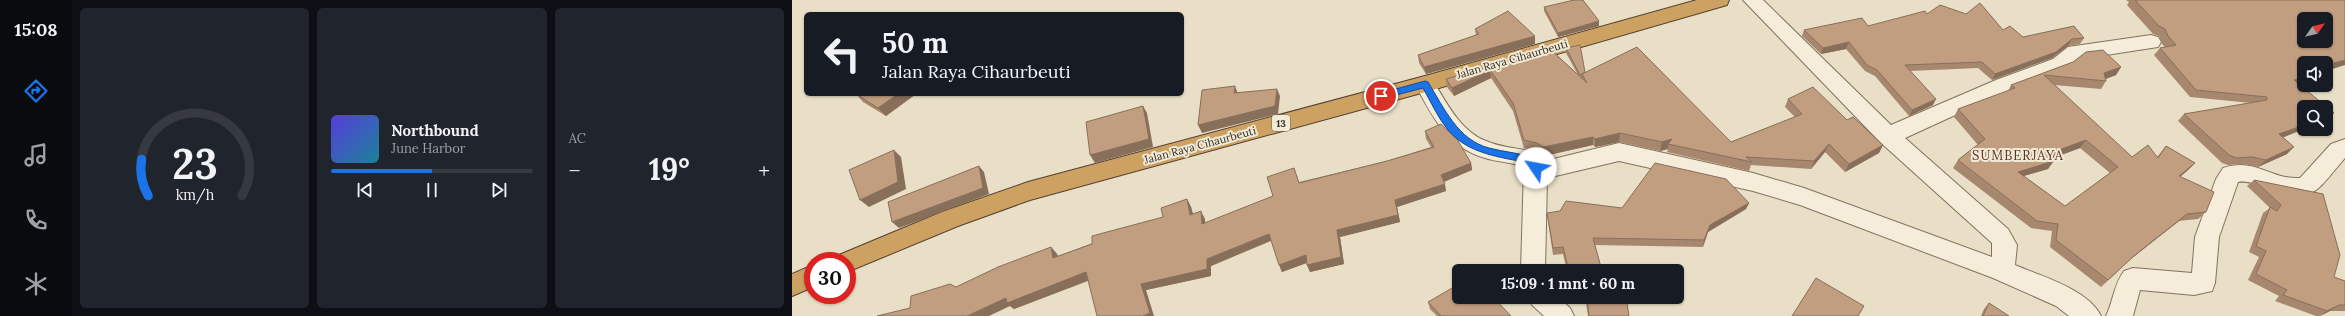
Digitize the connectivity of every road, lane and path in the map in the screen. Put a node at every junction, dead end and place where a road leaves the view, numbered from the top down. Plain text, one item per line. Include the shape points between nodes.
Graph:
1 (1720, 0) edge
2 (1752, 0) edge
3 (2150, 42) dead end
4 (1425, 84) junction
5 (1888, 136) junction
6 (2345, 148) edge
7 (1536, 172) junction
8 (856, 258) edge
9 (1533, 264) edge
10 (2002, 271) junction
11 (804, 280) edge
12 (792, 285) edge
13 (1548, 304) edge
14 (1561, 316) edge
15 (2088, 316) edge
16 (2119, 316) edge

1 - 4 highway, Jalan Raya Cihaurbeuti / 13
2 - 5 street
3 - 5 street via 2075,52 2060,64 2002,85
4 - 7 street via 1459,135 1475,147 1486,151 1531,160 1536,165
4 - 8 highway, Jalan Raya Cihaurbeuti / 13 via 1028,191 950,219
5 - 10 street via 2000,236 2004,245
6 - 16 street via 2339,150 2306,187 2287,187 2245,172 2231,174 2207,237 2203,282 2194,284 2133,279 2124,312
7 - 9 street
7 - 10 street via 1609,153 1627,153 1753,182 1804,197
10 - 15 street via 2065,298
11 - 12 highway
13 - 14 street

